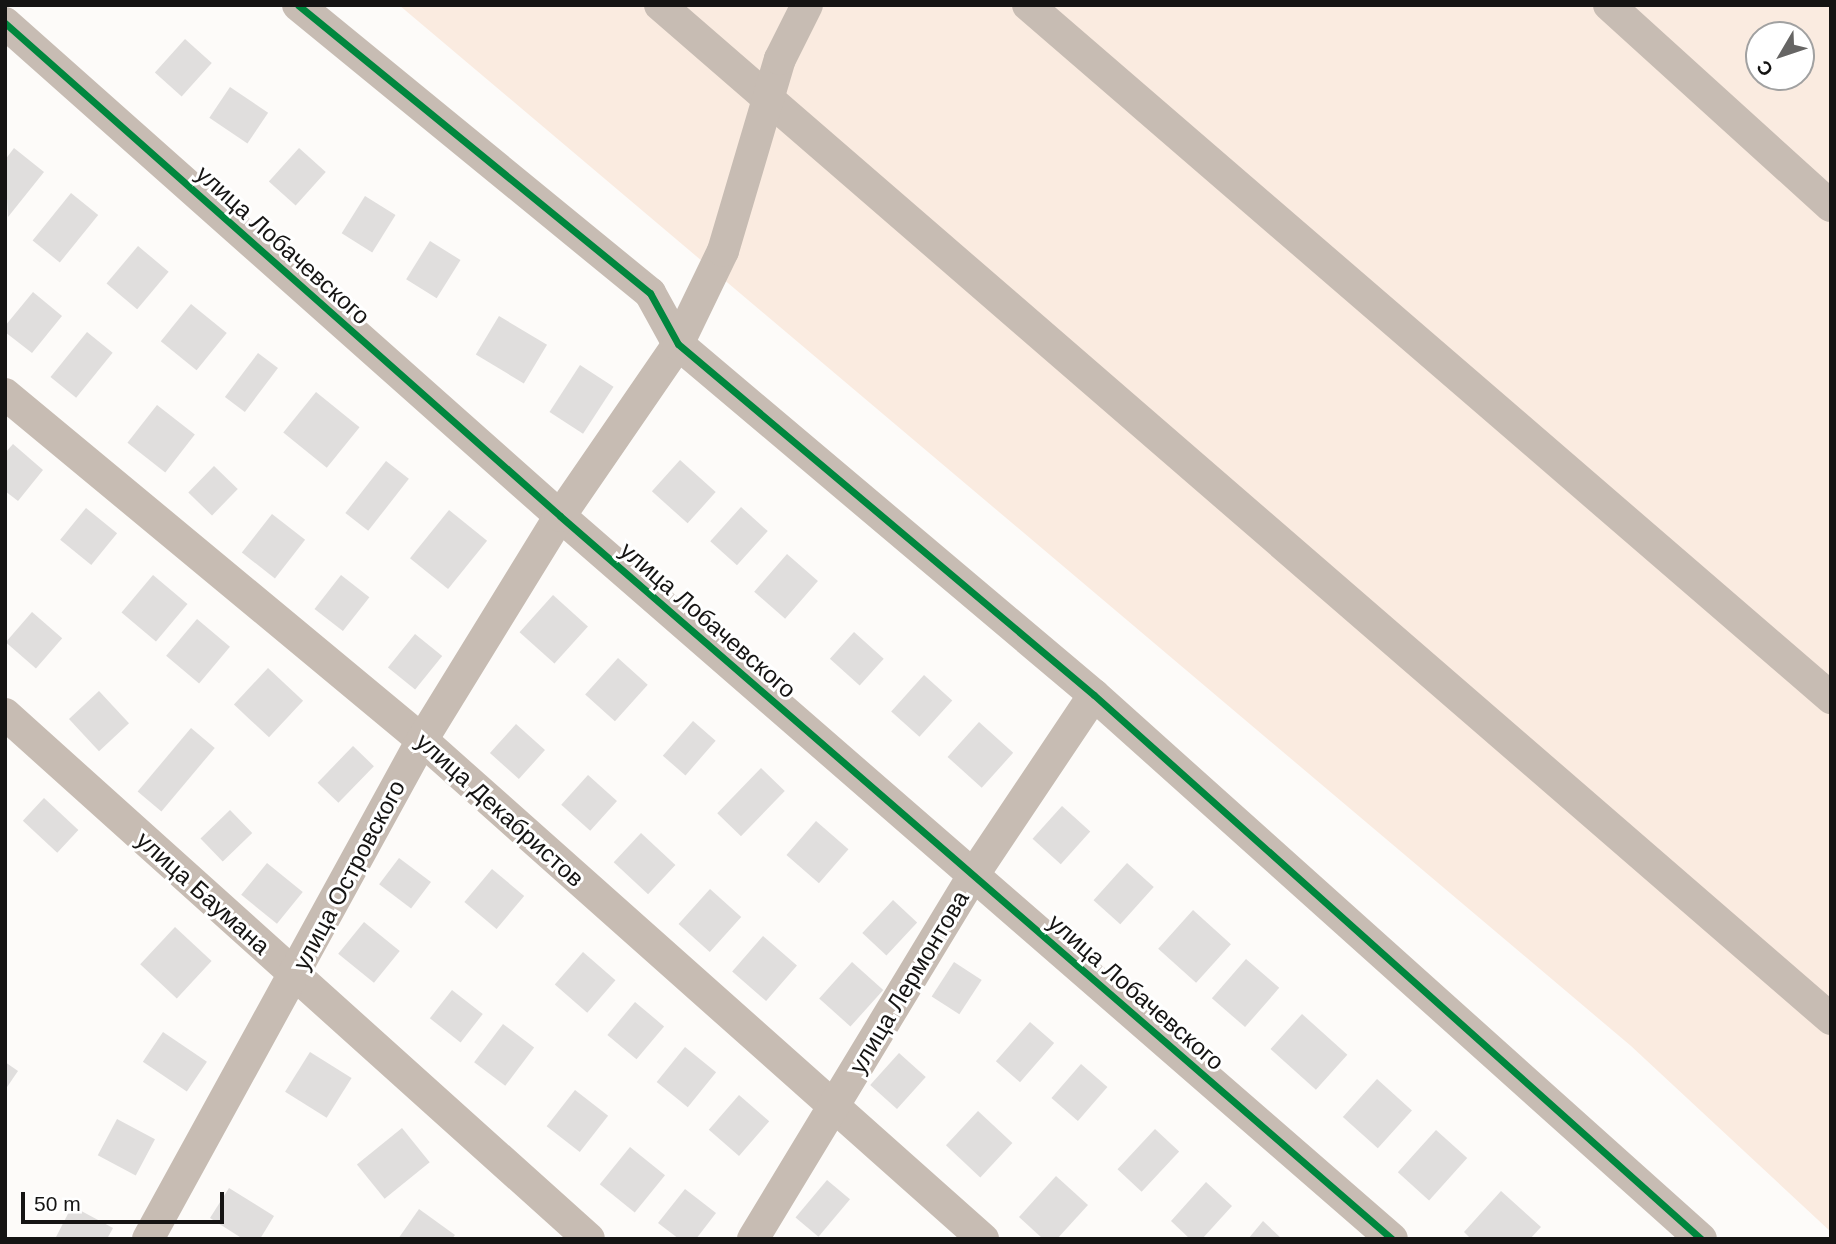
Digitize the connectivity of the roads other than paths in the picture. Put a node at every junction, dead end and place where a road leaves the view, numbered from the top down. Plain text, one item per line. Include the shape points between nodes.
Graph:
1 (298, 5) edge
2 (660, 5) edge
3 (807, 5) edge
4 (1028, 5) edge
5 (1609, 5) edge
6 (5, 23) edge
7 (768, 101) junction
8 (1831, 206) edge
9 (678, 344) junction
10 (5, 394) edge
11 (559, 516) junction
12 (1094, 695) junction
13 (1831, 698) edge
14 (5, 714) edge
15 (422, 740) junction
16 (972, 877) junction
17 (294, 976) junction
18 (1831, 1018) edge
19 (834, 1108) junction
20 (148, 1239) edge
21 (589, 1239) edge
22 (753, 1239) edge
23 (983, 1239) edge
24 (1392, 1239) edge
25 (1700, 1239) edge

1 - 9 street via 650,293
2 - 7 street
3 - 7 street, улица Островского via 780,59
4 - 13 street
5 - 8 street
6 - 11 street, улица Лобачевского
7 - 9 street, улица Островского via 723,251
7 - 18 street
9 - 11 street, улица Островского
9 - 12 street
10 - 15 street, улица Декабристов
11 - 15 street, улица Островского
11 - 16 street, улица Лобачевского
12 - 16 street, улица Лермонтова
12 - 25 street
14 - 17 street, улица Баумана
15 - 17 street, улица Островского
15 - 19 street, улица Декабристов
16 - 19 street, улица Лермонтова
16 - 24 street, улица Лобачевского
17 - 20 street, улица Островского
17 - 21 street, улица Баумана
19 - 22 street, улица Лермонтова
19 - 23 street, улица Декабристов

